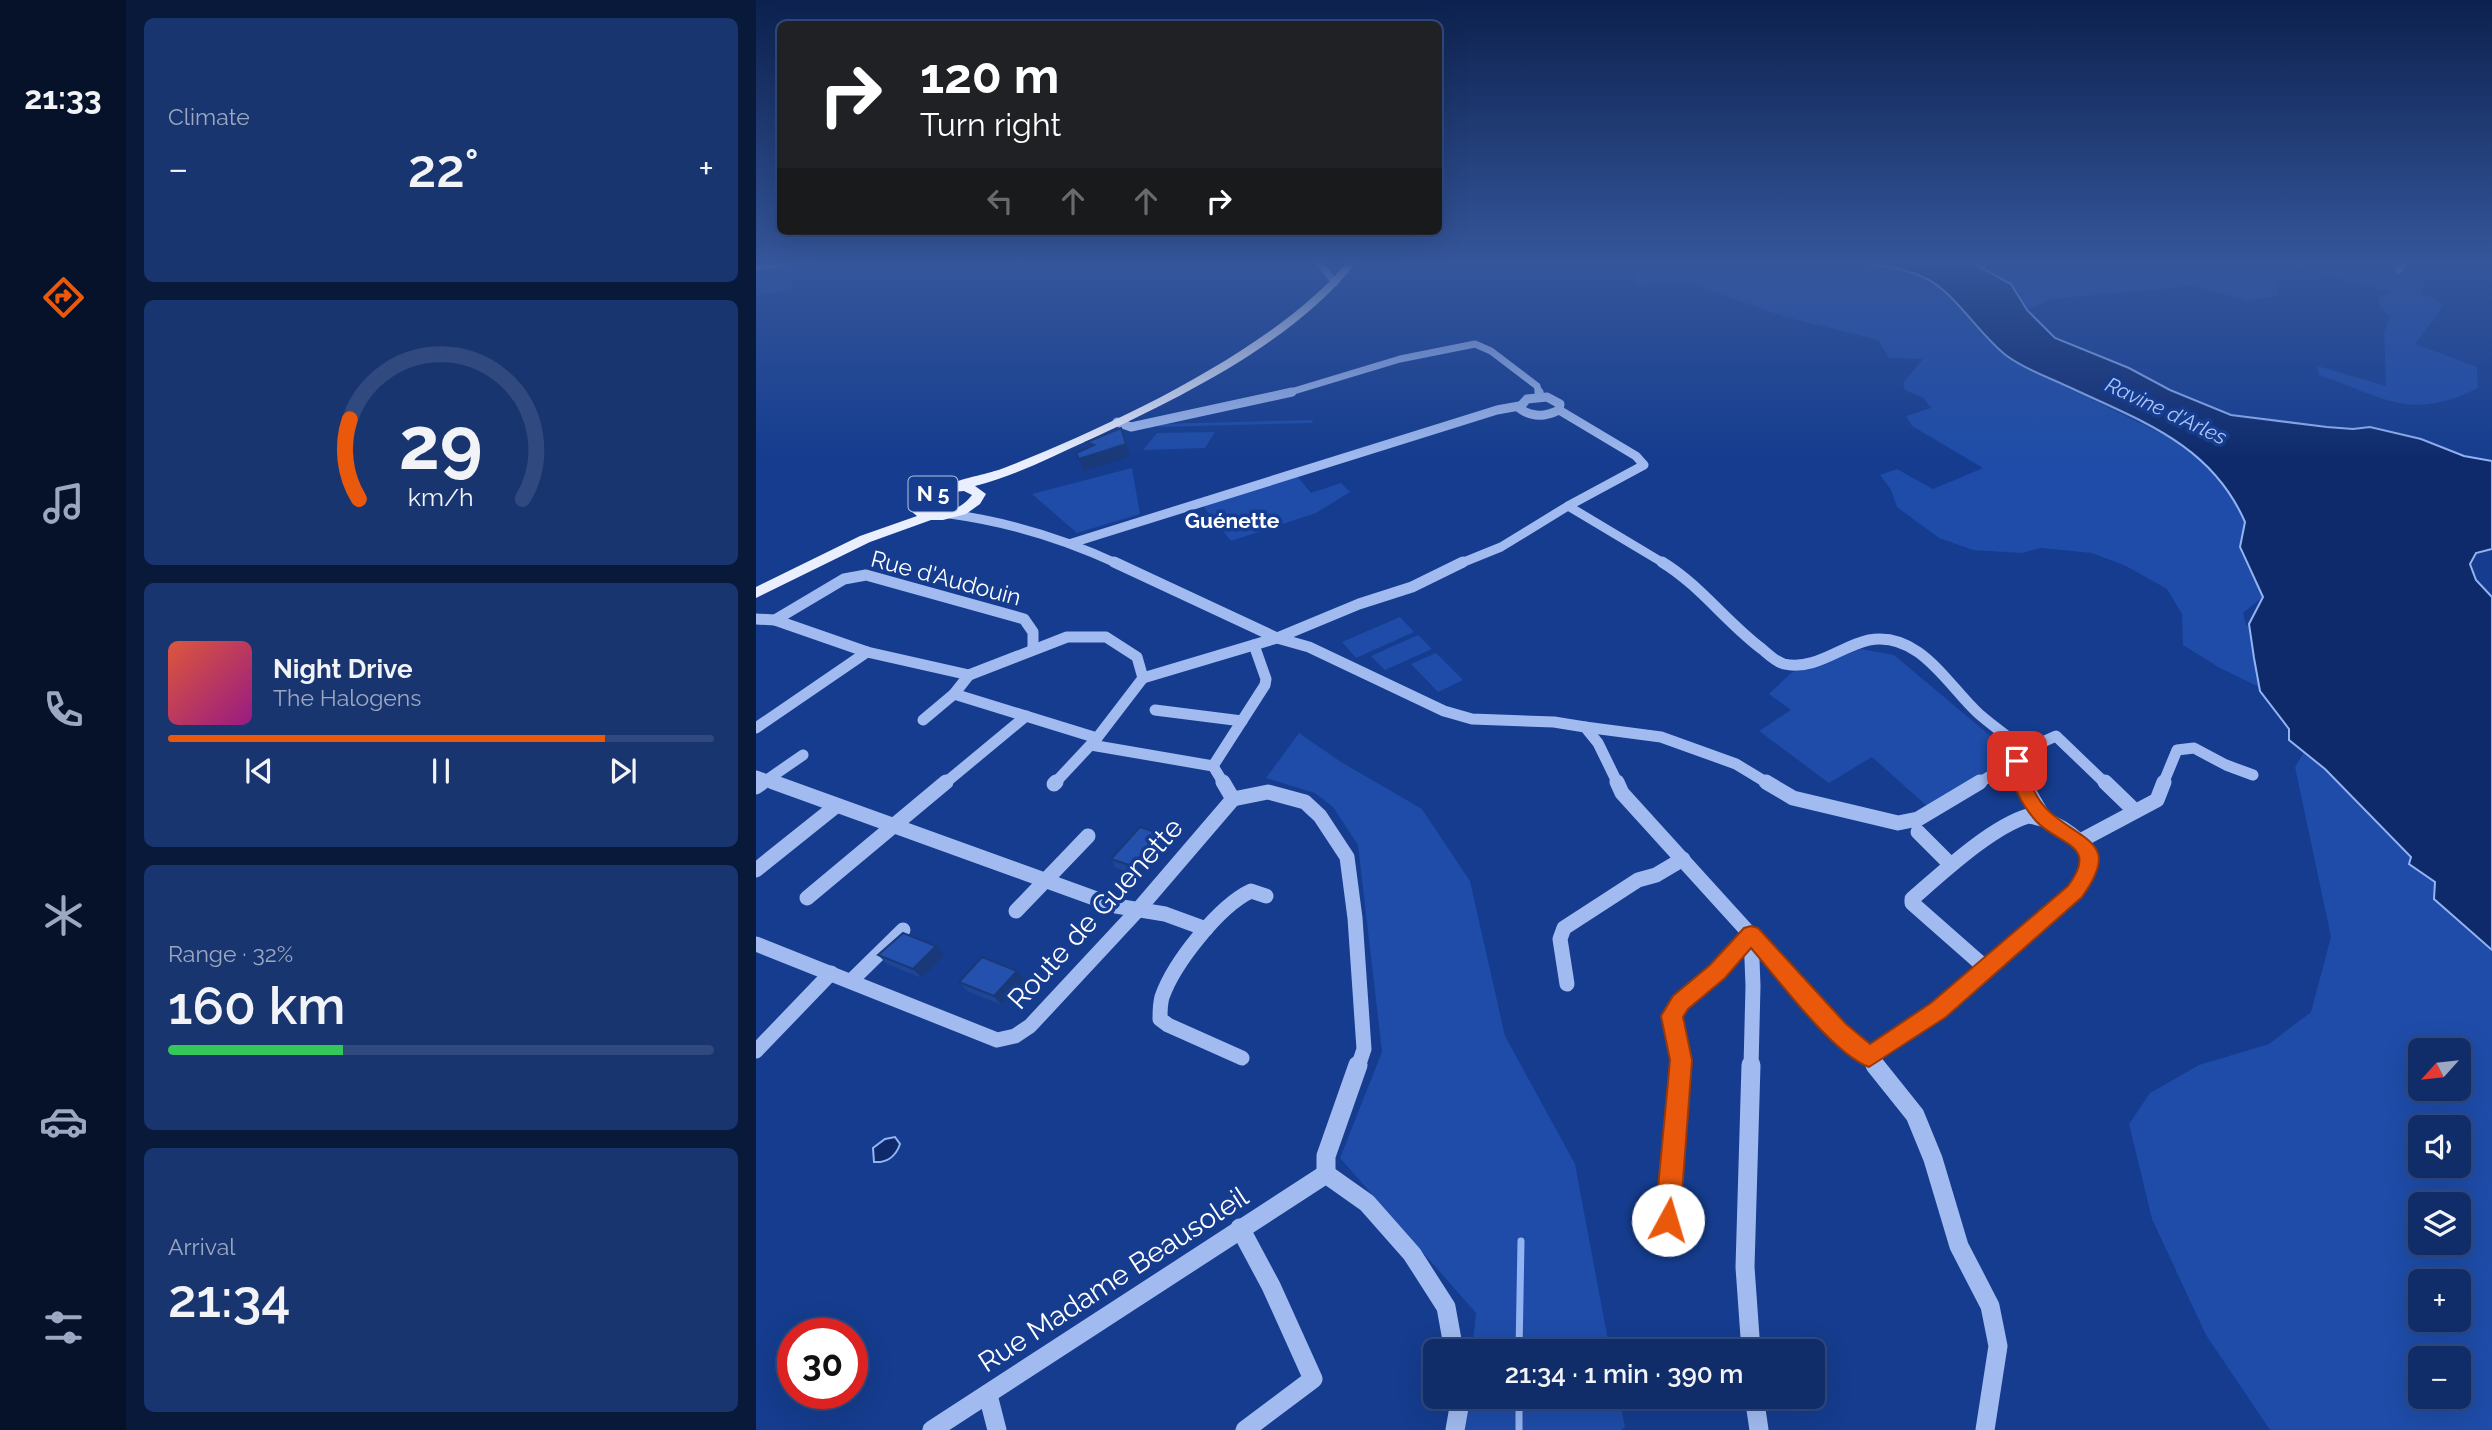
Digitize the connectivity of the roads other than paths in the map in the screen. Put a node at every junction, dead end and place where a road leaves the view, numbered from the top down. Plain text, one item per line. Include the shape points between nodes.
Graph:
1 (1277, 327) edge
2 (1540, 397) junction
3 (1520, 406) junction
4 (1559, 410) junction
5 (1117, 422) junction
6 (1011, 471) junction
7 (957, 487) junction
8 (977, 499) junction
9 (919, 505) junction
10 (1567, 506) junction
11 (950, 514) junction
12 (929, 516) junction
13 (993, 520) junction
14 (865, 539) junction
15 (1072, 543) junction
16 (756, 593) edge
17 (756, 619) edge
18 (775, 620) junction
19 (1277, 638) junction
20 (1254, 645) junction
21 (1033, 648) junction
22 (867, 652) junction
23 (968, 675) junction
24 (1143, 678) junction
25 (954, 694) junction
26 (1155, 710) dead end
27 (1026, 716) junction
28 (923, 720) dead end
29 (1242, 721) junction
30 (1585, 727) junction
31 (756, 728) edge
32 (1094, 741) junction
33 (803, 754) dead end
34 (2021, 755) junction
35 (1213, 766) junction
36 (2253, 775) dead end
37 (759, 781) edge
38 (1054, 784) dead end
39 (1233, 799) junction
40 (836, 806) junction
41 (2135, 811) junction
42 (2044, 818) junction
43 (895, 826) junction
44 (1918, 832) dead end
45 (1088, 836) dead end
46 (2080, 841) junction
47 (1683, 859) junction
48 (1951, 865) junction
49 (756, 870) edge
50 (1047, 880) junction
51 (1266, 896) dead end
52 (807, 898) dead end
53 (1016, 911) dead end
54 (1137, 911) junction
55 (1206, 929) junction
56 (903, 930) edge
57 (1751, 934) junction
58 (756, 944) edge
59 (831, 973) junction
60 (1982, 974) junction
61 (851, 981) junction
62 (1567, 984) dead end
63 (756, 1051) edge
64 (1869, 1057) junction
65 (1242, 1058) dead end
66 (1326, 1174) junction
67 (1668, 1220) dead end
68 (1240, 1228) junction
69 (1452, 1339) edge
70 (1750, 1339) edge
71 (988, 1395) junction
72 (1459, 1409) edge
73 (1756, 1409) edge
74 (932, 1430) edge
75 (997, 1430) edge
76 (1245, 1430) edge
77 (1455, 1430) edge
78 (1759, 1430) edge
79 (1985, 1430) edge

1 - 5 main road, N 5 via 1231,362
2 - 3 street via 1527,399
2 - 4 street via 1557,401
2 - 5 street via 1537,386 1475,344 1186,415 1131,426
3 - 4 street via 1525,414 1536,416
3 - 15 street
4 - 10 street via 1644,465
5 - 6 main road, N 5
6 - 7 main road, N 5
6 - 8 main road, N 5
7 - 8 main road, N 5 via 973,488
7 - 9 main road, N 5 via 938,492
8 - 11 main road, N 5
8 - 13 street
9 - 12 main road, N 5 via 918,511
9 - 14 main road, N 5
10 - 19 street via 1501,547 1412,587
10 - 34 street via 1681,573 1746,637 1783,664 1805,665 1870,640 1892,641 1916,650
11 - 12 main road, N 5
11 - 13 street
12 - 14 main road, N 5
13 - 15 street
14 - 16 main road, N 5
15 - 19 street
17 - 18 street
18 - 21 street, Rue d'Audouin via 844,579 866,575 1024,619 1032,626
18 - 22 street
19 - 20 street
19 - 30 street via 1309,648 1444,711 1472,719
20 - 24 street
20 - 29 street via 1266,679
21 - 23 street
21 - 24 street via 1067,637 1106,637 1137,657
22 - 23 street
22 - 31 street
23 - 25 street
24 - 32 street
25 - 27 street
25 - 28 street
26 - 29 street
27 - 32 street
27 - 43 street
29 - 35 street
30 - 34 street via 1661,737 1736,764 1793,798 1898,823 1918,819
30 - 47 street via 1598,743 1622,793
32 - 35 street
32 - 38 street
33 - 37 street
34 - 41 street via 2056,736
34 - 42 street via 2019,775
35 - 39 street
36 - 41 street via 2194,748 2177,750 2157,800
37 - 40 street
39 - 54 street, Route de Guenette
39 - 66 street via 1268,792 1305,802 1347,857 1364,1049 1326,1156
40 - 43 street
40 - 49 street
41 - 46 street
42 - 46 street
42 - 48 street via 2014,820
43 - 50 street
43 - 52 street
44 - 48 street
45 - 50 street
46 - 60 street via 2089,855 2088,874
47 - 57 street
47 - 62 street via 1638,880 1564,928 1560,939
48 - 60 street via 1912,903 1979,962
50 - 53 street
50 - 54 street
51 - 55 street via 1248,891
54 - 55 street via 1165,914
54 - 61 street, Route de Guenette via 1030,1026 1009,1039 998,1040
55 - 65 street via 1168,985 1160,1019
56 - 61 street
57 - 64 street via 1838,1031
57 - 67 street via 1672,1016 1681,1060
57 - 70 street via 1745,1267
58 - 59 street, Route de Guenette
59 - 61 street, Route de Guenette
59 - 63 street
60 - 64 street
64 - 79 street via 1915,1115 1959,1246 1990,1306 1998,1346
66 - 68 street, Rue Madame Beausoleil
66 - 69 street via 1367,1203 1412,1254 1446,1307
68 - 71 street, Rue Madame Beausoleil
68 - 76 street via 1312,1379
71 - 74 street, Rue Madame Beausoleil
71 - 75 street
72 - 77 street
73 - 78 street

